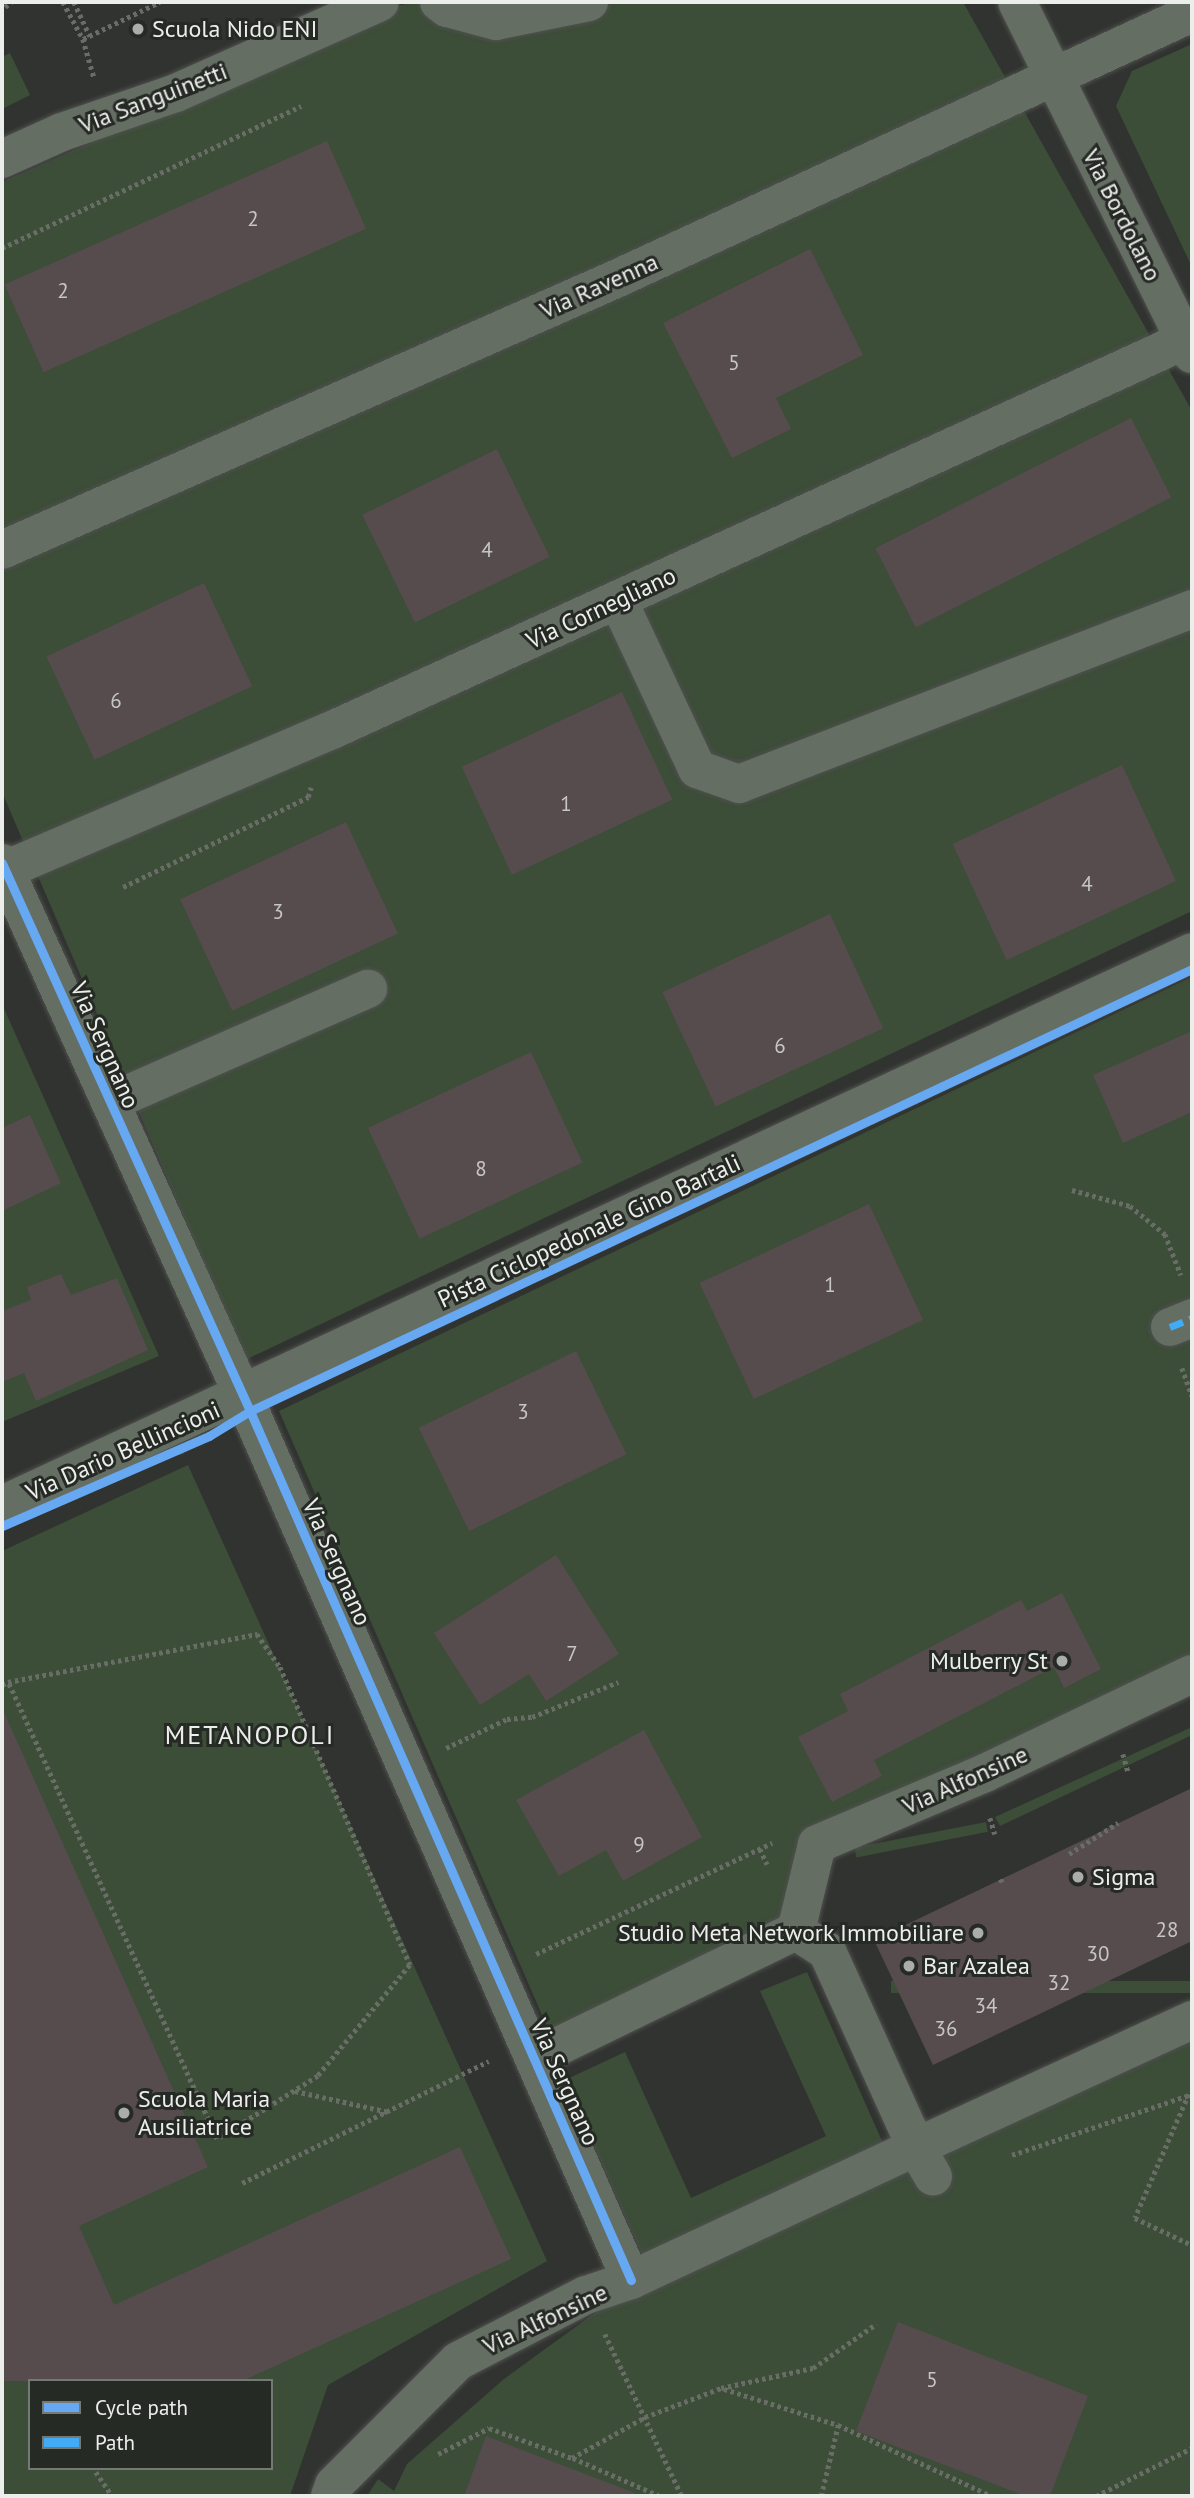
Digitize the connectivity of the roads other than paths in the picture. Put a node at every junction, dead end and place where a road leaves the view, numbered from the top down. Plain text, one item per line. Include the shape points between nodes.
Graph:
1 (380, 2) edge
2 (439, 2) edge
3 (589, 2) edge
4 (1017, 2) edge
5 (1192, 13) edge
6 (1052, 76) junction
7 (2, 159) edge
8 (1190, 344) edge
9 (2, 550) edge
10 (618, 600) junction
11 (1192, 609) edge
12 (3, 866) edge
13 (1192, 952) edge
14 (368, 989) dead end
15 (110, 1102) junction
16 (244, 1396) junction
17 (2, 1505) edge
18 (1192, 1674) edge
19 (796, 1931) junction
20 (1192, 2020) edge
21 (534, 2058) junction
22 (925, 2162) junction
23 (631, 2280) junction
24 (330, 2496) edge

1 - 7 street, Via Sanguinetti via 176,93 62,132
2 - 3 street via 496,21
4 - 6 street, Via Bordolano
5 - 6 street, Via Ravenna
6 - 8 street, Via Bordolano
6 - 9 street, Via Ravenna via 618,278
8 - 10 street, Via Cornegliano
10 - 11 street via 697,769 739,784
10 - 12 street, Via Cornegliano via 330,731
12 - 15 street, Via Sergnano
13 - 16 street, Via Dario Bellincioni
14 - 15 street
15 - 16 street, Via Sergnano
16 - 17 street, Via Dario Bellincioni
16 - 21 street, Via Sergnano
18 - 19 street, Via Alfonsine via 985,1773 817,1844
19 - 21 street
19 - 22 street via 827,1951
20 - 22 street, Via Alfonsine
21 - 23 street, Via Sergnano
22 - 23 street, Via Alfonsine
23 - 24 street, Via Alfonsine via 586,2295 458,2361 334,2485

